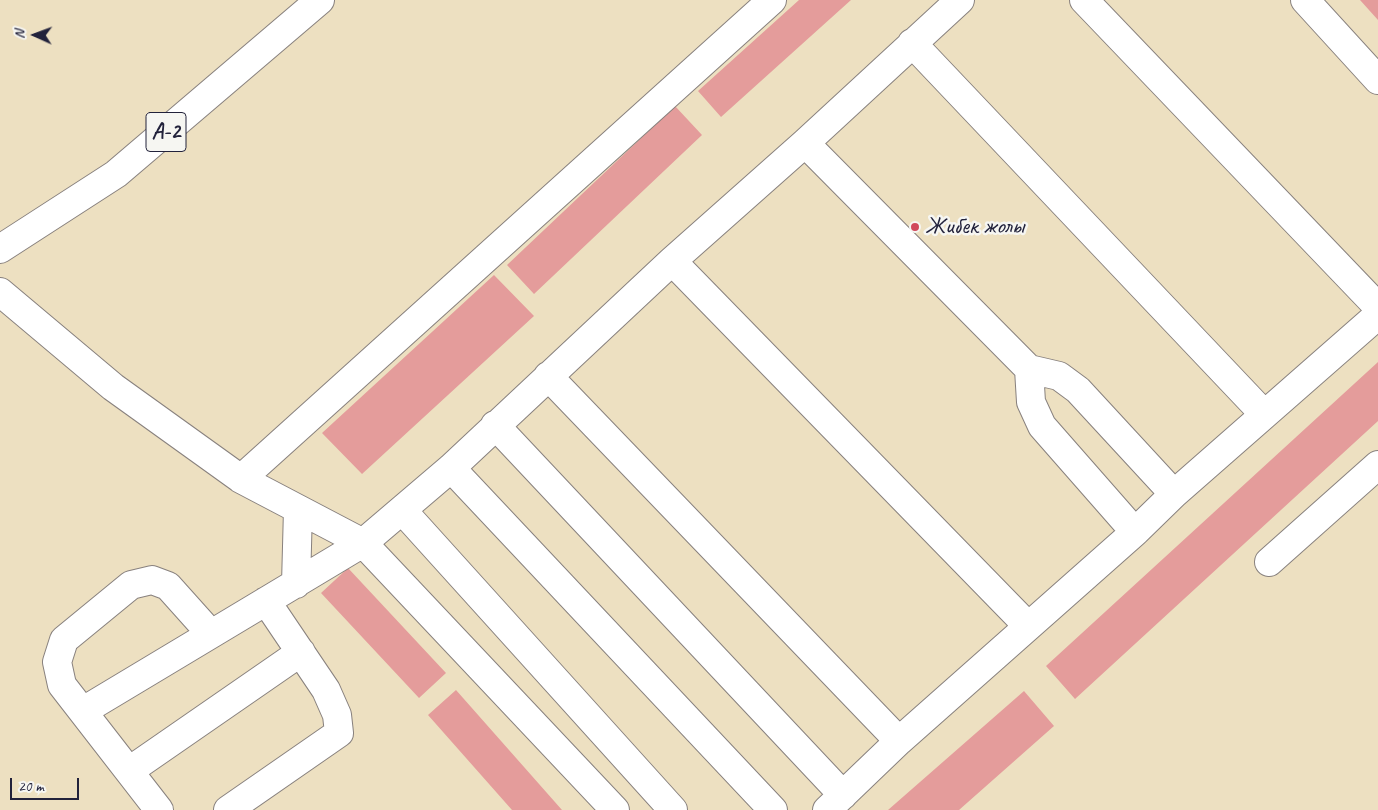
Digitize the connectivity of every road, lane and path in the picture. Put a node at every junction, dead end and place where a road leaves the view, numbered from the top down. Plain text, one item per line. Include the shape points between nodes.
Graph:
1 (320, 0) edge
2 (772, 0) edge
3 (960, 0) edge
4 (1084, 0) edge
5 (1305, 0) edge
6 (912, 44) junction
7 (1378, 80) edge
8 (805, 143) junction
9 (0, 250) edge
10 (672, 261) junction
11 (0, 292) edge
12 (1378, 306) edge
13 (1378, 315) edge
14 (1029, 369) junction
15 (548, 376) junction
16 (1264, 414) junction
17 (495, 425) junction
18 (1378, 466) edge
19 (450, 468) junction
20 (241, 479) junction
21 (1174, 494) junction
22 (298, 509) junction
23 (402, 510) junction
24 (1135, 532) junction
25 (363, 543) junction
26 (1269, 562) dead end
27 (296, 584) junction
28 (266, 601) junction
29 (1028, 626) junction
30 (211, 634) junction
31 (301, 652) junction
32 (83, 712) junction
33 (899, 740) junction
34 (129, 771) junction
35 (835, 802) edge
36 (159, 810) edge
37 (228, 810) edge
38 (615, 810) edge
39 (673, 810) edge
40 (773, 810) edge

1 - 9 main road, A-2 via 116,174
2 - 20 main road
3 - 6 main road
4 - 12 main road
5 - 7 main road
6 - 8 main road
6 - 16 main road
8 - 10 main road
8 - 14 main road
10 - 15 main road
10 - 29 main road
11 - 20 main road via 113,387
13 - 16 main road
14 - 21 main road via 1058,376 1078,390
14 - 24 main road via 1031,402 1042,426
15 - 17 main road
15 - 33 main road
16 - 21 main road
17 - 19 main road
17 - 35 main road
18 - 26 main road
19 - 23 main road
19 - 40 main road
20 - 22 main road
21 - 24 main road
22 - 25 main road
22 - 27 main road
23 - 25 main road
23 - 39 main road
24 - 29 main road
25 - 27 main road
25 - 38 main road
27 - 28 main road
28 - 30 main road
28 - 31 main road
29 - 33 main road
30 - 32 main road
30 - 32 main road via 168,586 152,580 131,585 64,640 57,662 62,685
31 - 34 main road
31 - 37 main road via 326,690 337,715 339,733
32 - 34 main road
33 - 35 main road
34 - 36 main road

